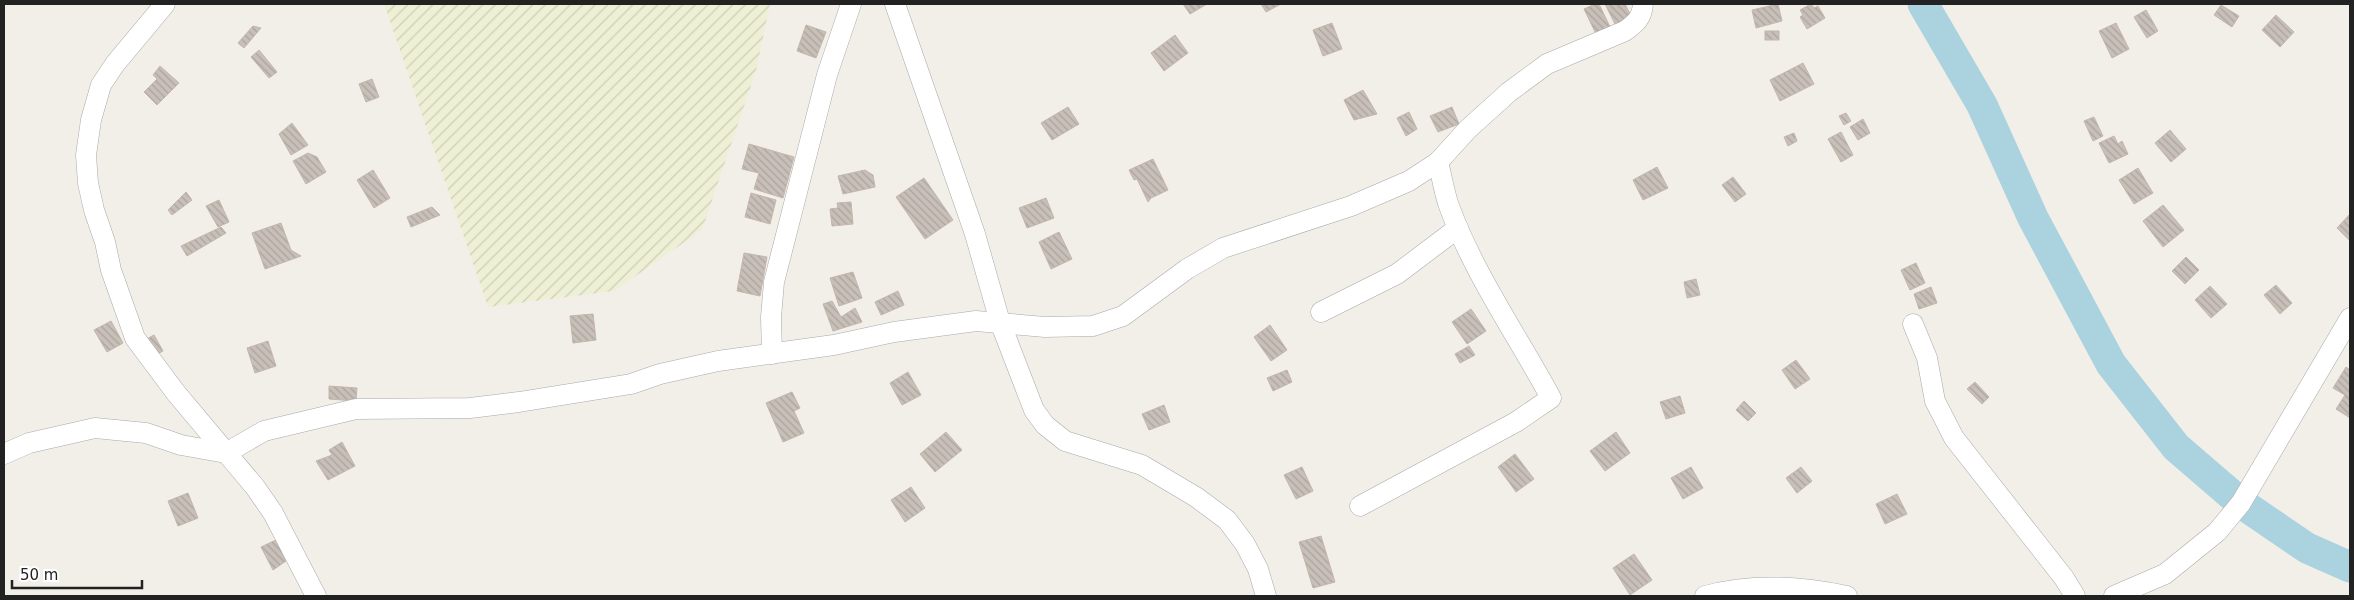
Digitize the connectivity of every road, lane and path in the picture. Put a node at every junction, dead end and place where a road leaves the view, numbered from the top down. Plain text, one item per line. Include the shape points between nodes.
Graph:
1 (165, 4) edge
2 (852, 4) edge
3 (895, 4) edge
4 (1643, 4) edge
5 (1438, 162) junction
6 (1458, 228) junction
7 (1321, 312) dead end
8 (2350, 318) edge
9 (1000, 322) junction
10 (1914, 324) dead end
11 (772, 354) junction
12 (226, 453) junction
13 (4, 454) edge
14 (1360, 506) dead end
15 (316, 596) edge
16 (1266, 596) edge
17 (1705, 596) edge
18 (1847, 596) edge
19 (2075, 596) edge
20 (2114, 596) edge

1 - 12 street via 101,85 86,154 88,183 111,270 135,338
2 - 11 street via 827,75 774,282
3 - 9 street via 975,234
4 - 5 street via 1639,18 1625,32 1547,64 1509,92
5 - 6 street
5 - 9 street via 1409,181 1350,206 1223,248 1187,268 1123,316 1093,326 1045,327
6 - 7 street via 1397,274
6 - 14 street via 1551,398 1516,422
8 - 20 street via 2241,504 2216,532 2165,574
9 - 11 street via 976,320 930,326
9 - 16 street via 1020,380 1045,425 1065,442 1142,465 1227,520 1246,544
10 - 19 street via 1927,358 1935,401 1954,438
11 - 12 street via 709,363 631,384 519,402 470,408 356,408 264,431
12 - 13 street via 182,445 146,433 96,428 29,443
12 - 15 street via 256,487 273,513
17 - 18 street via 1769,586

